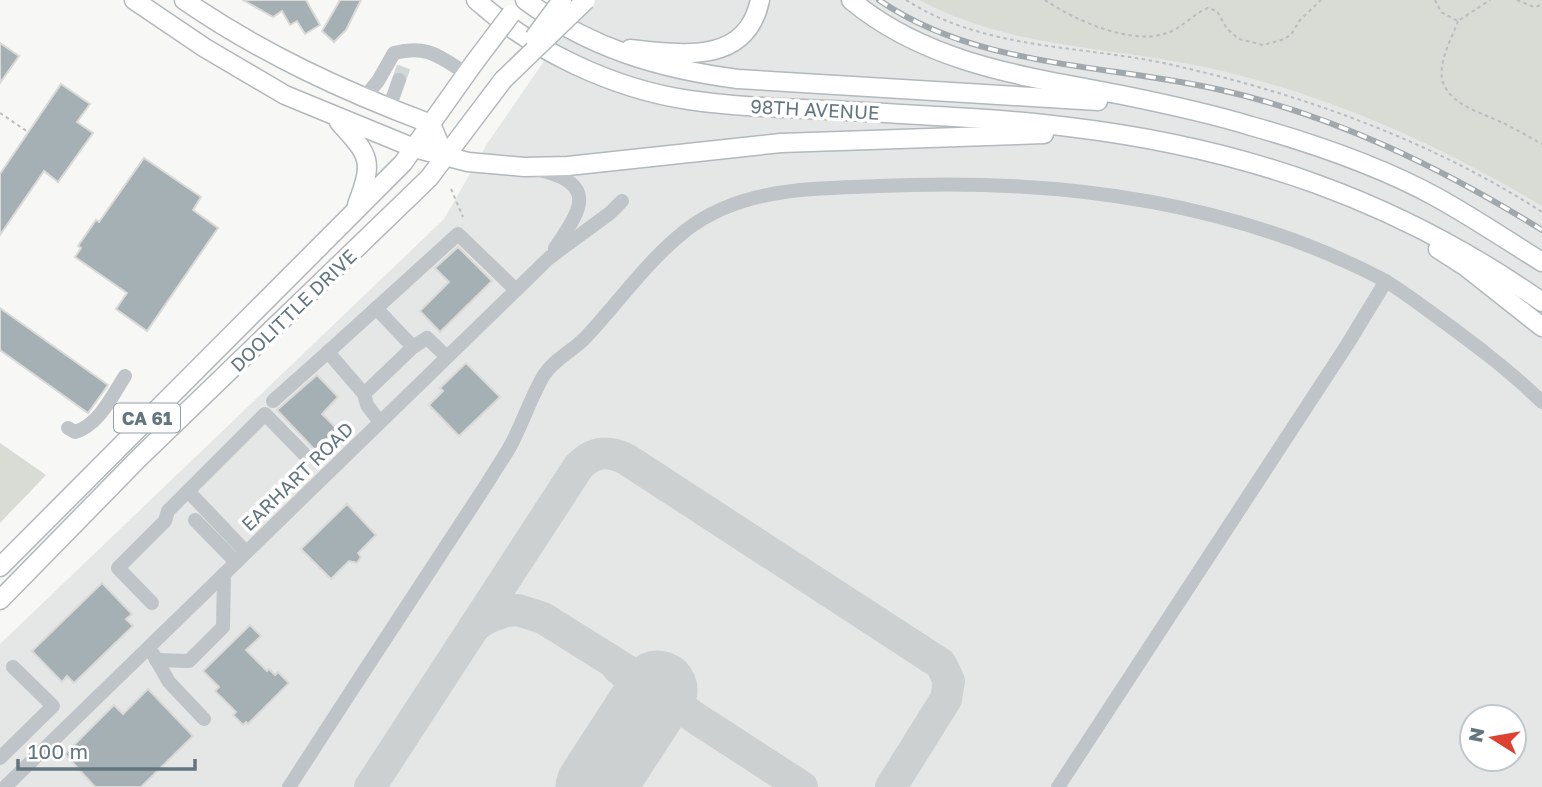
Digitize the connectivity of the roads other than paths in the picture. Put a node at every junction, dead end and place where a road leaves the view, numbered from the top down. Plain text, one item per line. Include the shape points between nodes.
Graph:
1 (134, 0) edge
2 (184, 0) edge
3 (476, 0) edge
4 (523, 0) edge
5 (562, 0) edge
6 (586, 0) edge
7 (760, 0) edge
8 (851, 0) edge
9 (608, 47) junction
10 (414, 48) junction
11 (402, 63) tunnel mouth
12 (471, 69) junction
13 (396, 79) tunnel mouth
14 (503, 80) junction
15 (364, 98) junction
16 (386, 107) junction
17 (1185, 108) junction
18 (334, 117) junction
19 (431, 124) junction
20 (1177, 145) junction
21 (414, 148) junction
22 (445, 158) junction
23 (524, 167) junction
24 (1352, 196) junction
25 (622, 201) dead end
26 (355, 211) junction
27 (549, 258) junction
28 (1542, 262) edge
29 (1386, 281) junction
30 (516, 290) junction
31 (1542, 302) edge
32 (376, 308) junction
33 (1542, 327) edge
34 (413, 346) junction
35 (328, 352) junction
36 (447, 357) junction
37 (125, 376) dead end
38 (364, 394) junction
39 (273, 401) dead end
40 (1542, 402) edge
41 (380, 422) junction
42 (68, 428) dead end
43 (304, 454) dead end
44 (188, 491) junction
45 (195, 520) dead end
46 (241, 557) junction
47 (0, 567) edge
48 (224, 574) junction
49 (0, 600) edge
50 (152, 603) dead end
51 (152, 653) junction
52 (13, 667) dead end
53 (204, 719) dead end
54 (4, 754) edge
55 (25, 768) junction
56 (5, 787) edge
57 (289, 787) edge
58 (1058, 787) edge

1 - 18 main road via 242,71
2 - 15 main road via 254,46
3 - 20 main road, 98TH AVENUE via 519,33 566,59 639,88 688,100 1012,121
4 - 9 main road, 98TH AVENUE
4 - 12 main road, DOOLITTLE DRIVE / CA 61, bridge
5 - 14 main road, DOOLITTLE DRIVE / CA 61, bridge
6 - 14 main road, bridge
7 - 9 main road via 744,35 725,47 682,54
8 - 17 main road via 893,29 969,62
9 - 17 main road, 98TH AVENUE via 689,73 738,79
10 - 11 street
10 - 12 street
10 - 15 street via 394,53
12 - 19 main road, DOOLITTLE DRIVE / CA 61
13 - 16 street
14 - 22 main road, DOOLITTLE DRIVE / CA 61
15 - 16 main road
16 - 19 main road
17 - 28 main road via 1297,139 1394,176
18 - 21 main road
18 - 26 main road via 363,149 368,163
19 - 21 main road, DOOLITTLE DRIVE / CA 61
19 - 22 main road
20 - 23 main road via 1074,134 1018,134 781,143
20 - 24 main road via 1295,175
21 - 22 main road
21 - 26 main road, DOOLITTLE DRIVE / CA 61
22 - 23 main road
22 - 49 main road, DOOLITTLE DRIVE / CA 61
23 - 27 street via 559,176 572,184 579,197 575,218
24 - 31 main road via 1472,255
24 - 33 main road via 1465,267
25 - 27 street, EARHART ROAD
26 - 47 main road, DOOLITTLE DRIVE / CA 61
27 - 30 street, EARHART ROAD
29 - 40 street via 1486,351
29 - 57 street via 1248,226 1168,205 1062,189 950,183 783,191 709,215 667,247 582,341 546,371 503,458
29 - 58 street
30 - 32 street via 458,234
30 - 36 street, EARHART ROAD
32 - 34 street
32 - 35 street
34 - 36 street via 427,338
34 - 38 street
35 - 38 street
35 - 39 street
36 - 41 street, EARHART ROAD
37 - 42 street via 85,429 75,432
38 - 41 street
41 - 46 street, EARHART ROAD
43 - 44 street via 265,414
44 - 46 street
44 - 50 street via 118,568
45 - 46 street
46 - 48 street, EARHART ROAD
48 - 51 street, EARHART ROAD
48 - 51 street via 223,627 190,661
51 - 53 street via 169,682
51 - 55 street, EARHART ROAD
52 - 54 street via 53,706
54 - 55 street
55 - 56 street, EARHART ROAD

